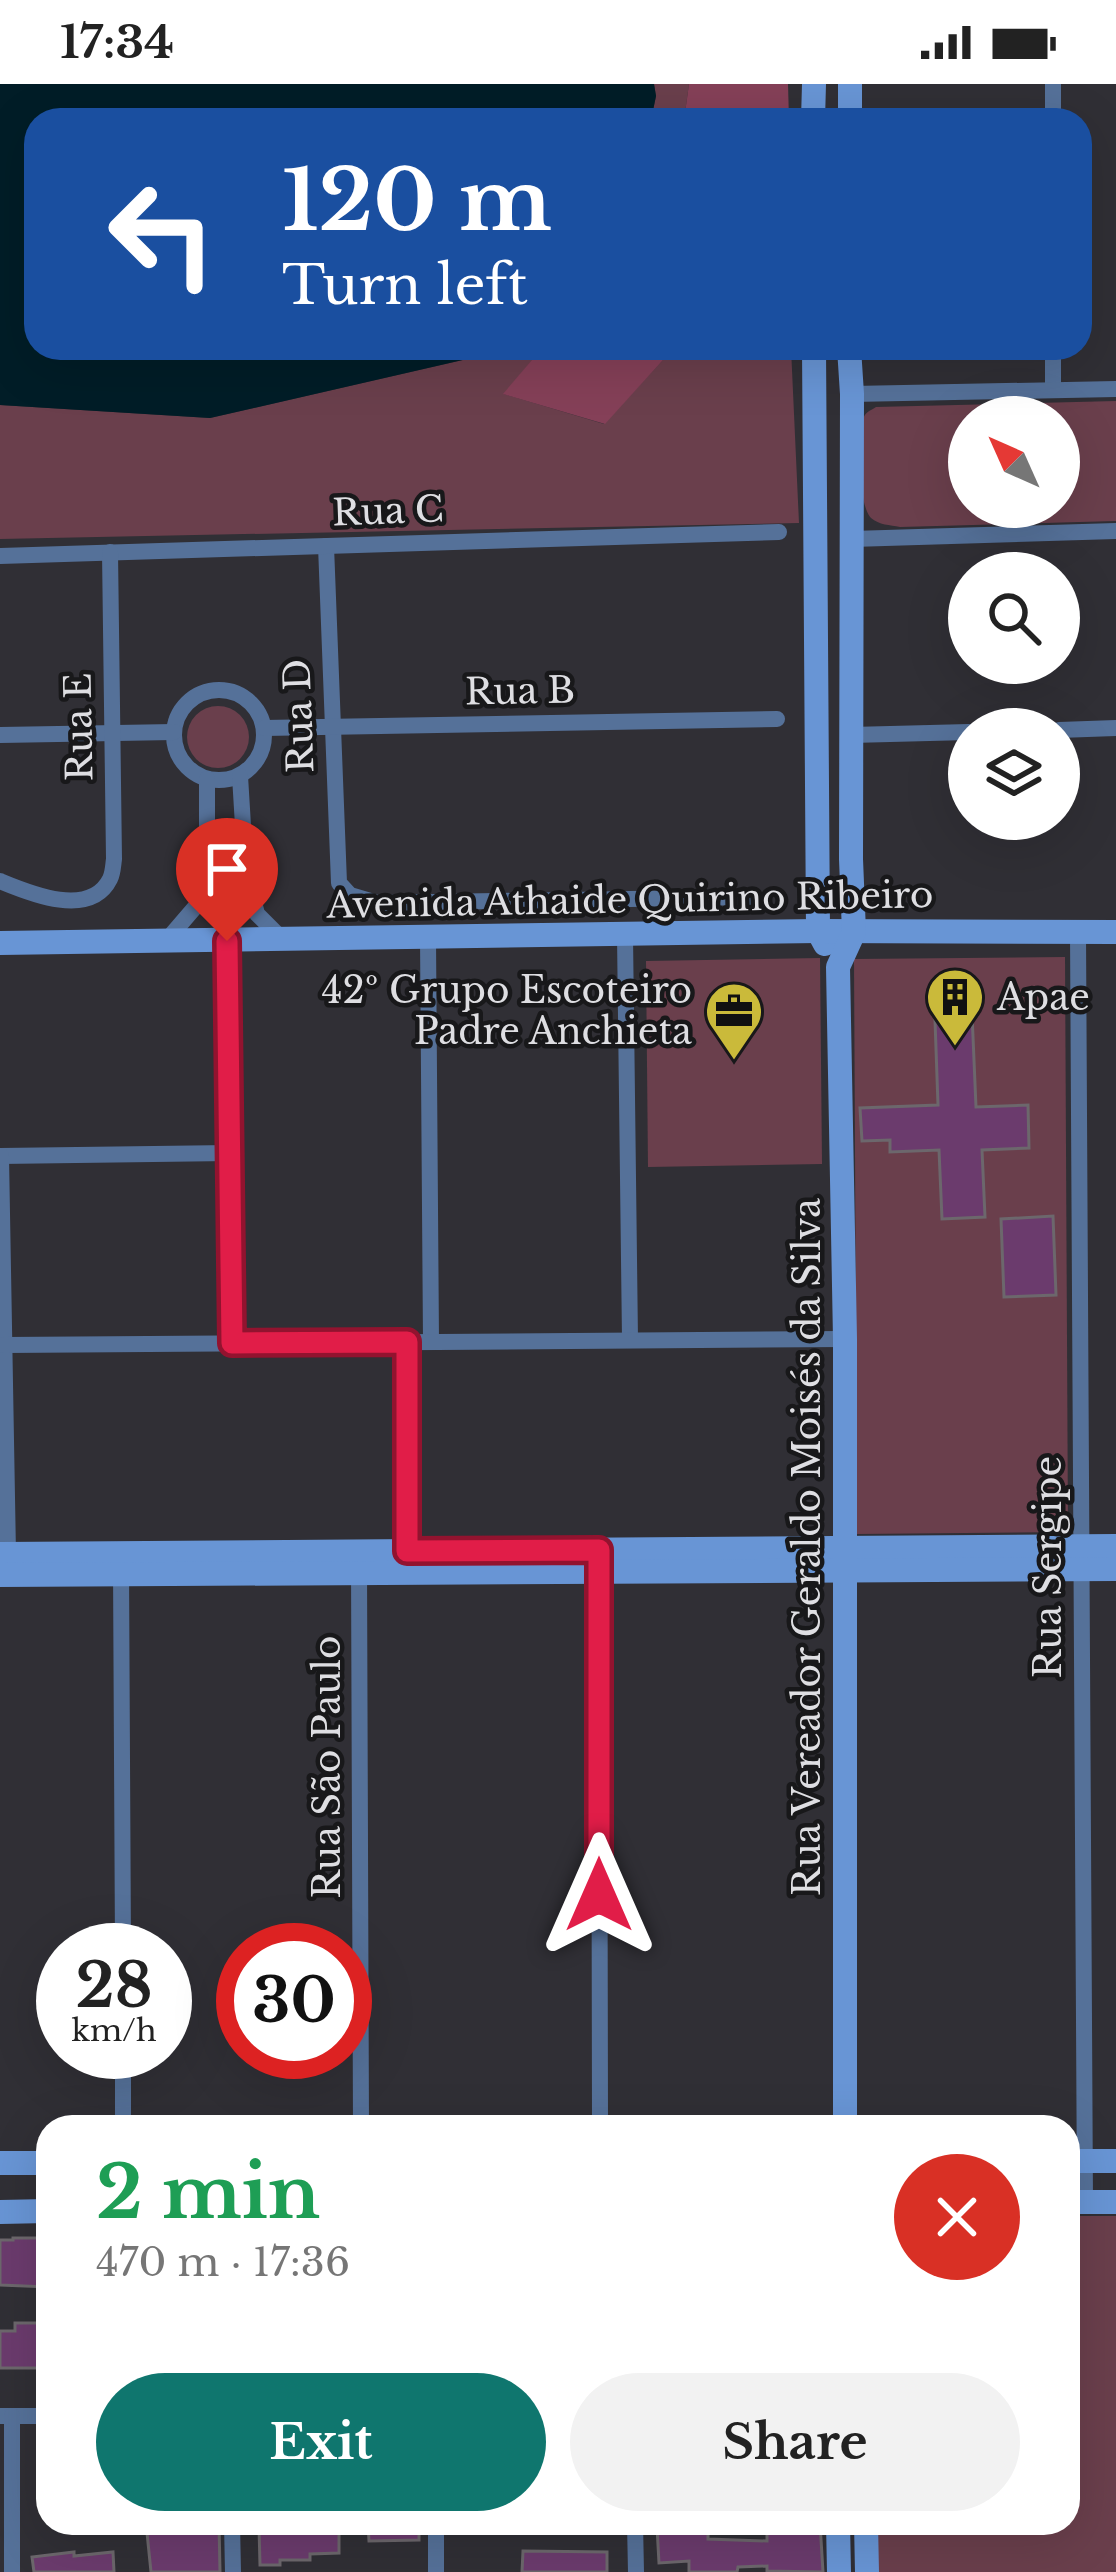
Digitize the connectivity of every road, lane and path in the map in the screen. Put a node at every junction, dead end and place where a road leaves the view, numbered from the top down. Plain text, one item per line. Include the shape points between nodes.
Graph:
1 (814, 360) edge
2 (1053, 360) edge
3 (850, 371) edge
4 (1116, 389) edge
5 (1053, 390) junction
6 (1116, 531) edge
7 (779, 532) dead end
8 (852, 539) junction
9 (326, 546) junction
10 (110, 552) junction
11 (0, 556) edge
12 (777, 718) dead end
13 (333, 727) junction
14 (264, 728) junction
15 (1116, 728) edge
16 (1080, 729) edge
17 (174, 732) junction
18 (112, 733) junction
19 (948, 733) edge
20 (0, 735) edge
21 (851, 735) junction
22 (240, 776) junction
23 (207, 779) junction
24 (244, 842) dead end
25 (207, 844) dead end
26 (246, 870) dead end
27 (207, 873) dead end
28 (0, 881) edge
29 (852, 883) junction
30 (819, 885) junction
31 (752, 897) dead end
32 (818, 931) junction
33 (854, 932) junction
34 (1078, 932) junction
35 (1116, 932) edge
36 (625, 935) junction
37 (428, 938) junction
38 (284, 940) junction
39 (166, 941) junction
40 (227, 941) junction
41 (0, 943) edge
42 (838, 967) junction
43 (230, 1153) junction
44 (0, 1156) edge
45 (845, 1339) junction
46 (630, 1340) junction
47 (407, 1342) junction
48 (431, 1342) junction
49 (232, 1343) junction
50 (4, 1345) junction
51 (1116, 1546) edge
52 (407, 1551) junction
53 (1081, 1558) junction
54 (843, 1559) junction
55 (599, 1560) junction
56 (3, 1561) edge
57 (359, 1562) junction
58 (121, 1564) junction
59 (1116, 1569) edge
60 (123, 1923) edge
61 (123, 2079) edge
62 (123, 2115) edge
63 (362, 2115) edge
64 (600, 2115) edge
65 (844, 2115) edge
66 (1076, 2115) edge
67 (1080, 2161) edge
68 (1116, 2161) edge
69 (0, 2163) edge
70 (36, 2163) edge
71 (1080, 2202) edge
72 (1116, 2202) edge
73 (36, 2211) edge
74 (0, 2212) edge
75 (6, 2416) edge
76 (232, 2535) edge
77 (436, 2535) edge
78 (635, 2535) edge
79 (838, 2535) edge
80 (866, 2535) edge
81 (12, 2572) edge
82 (233, 2572) edge
83 (436, 2572) edge
84 (636, 2572) edge
85 (839, 2572) edge
86 (867, 2572) edge

1 - 30 street
2 - 5 street
3 - 5 street
3 - 8 street
4 - 5 street
6 - 8 street
7 - 9 street, Rua C
8 - 21 street
9 - 10 street, Rua C
9 - 13 street, Rua D
10 - 11 street, Rua C
10 - 18 street, Rua E
12 - 13 street, Rua B
13 - 14 street, Rua B
13 - 31 street, Rua D via 339,883 350,895 377,903
14 - 17 street via 248,700 218,690 188,703
14 - 22 street via 260,756
15 - 16 street
17 - 18 street
17 - 23 street via 182,761
18 - 20 street
18 - 28 street, Rua E via 109,881 95,895 68,900
19 - 21 street
21 - 29 street
22 - 23 street
22 - 24 street
23 - 25 street
26 - 38 street via 256,914
27 - 39 street via 203,898
29 - 30 street
29 - 33 street
30 - 32 street
32 - 33 street, Avenida Athaide Quirino Ribeiro
32 - 36 street, Avenida Athaide Quirino Ribeiro
32 - 42 street, Rua Vereador Geraldo Moisés da Silva
33 - 34 street, Avenida Athaide Quirino Ribeiro
33 - 42 street, Rua Vereador Geraldo Moisés da Silva
34 - 35 street, Avenida Athaide Quirino Ribeiro
34 - 53 street, Rua Sergipe
36 - 37 street, Avenida Athaide Quirino Ribeiro
36 - 46 street
37 - 38 street, Avenida Athaide Quirino Ribeiro
37 - 48 street
38 - 40 street, Avenida Athaide Quirino Ribeiro
39 - 40 street, Avenida Athaide Quirino Ribeiro
39 - 41 street, Avenida Athaide Quirino Ribeiro
40 - 43 street
42 - 45 street, Rua Vereador Geraldo Moisés da Silva
43 - 44 street
43 - 49 street
44 - 50 street
45 - 46 street
45 - 54 street, Rua Vereador Geraldo Moisés da Silva
46 - 48 street
47 - 48 street
47 - 49 street
47 - 52 street
49 - 50 street
50 - 56 street
51 - 53 street
52 - 55 street
52 - 57 street
53 - 54 street
53 - 59 street
53 - 66 street, Rua Sergipe
54 - 55 street
54 - 65 street, Rua Vereador Geraldo Moisés da Silva
55 - 57 street
55 - 64 street
56 - 58 street
57 - 58 street
57 - 63 street, Rua São Paulo
58 - 60 street
61 - 62 street
67 - 68 street
69 - 70 street
71 - 72 street
73 - 74 street
75 - 81 street
76 - 82 street
77 - 83 street
78 - 84 street
79 - 85 street
80 - 86 street

